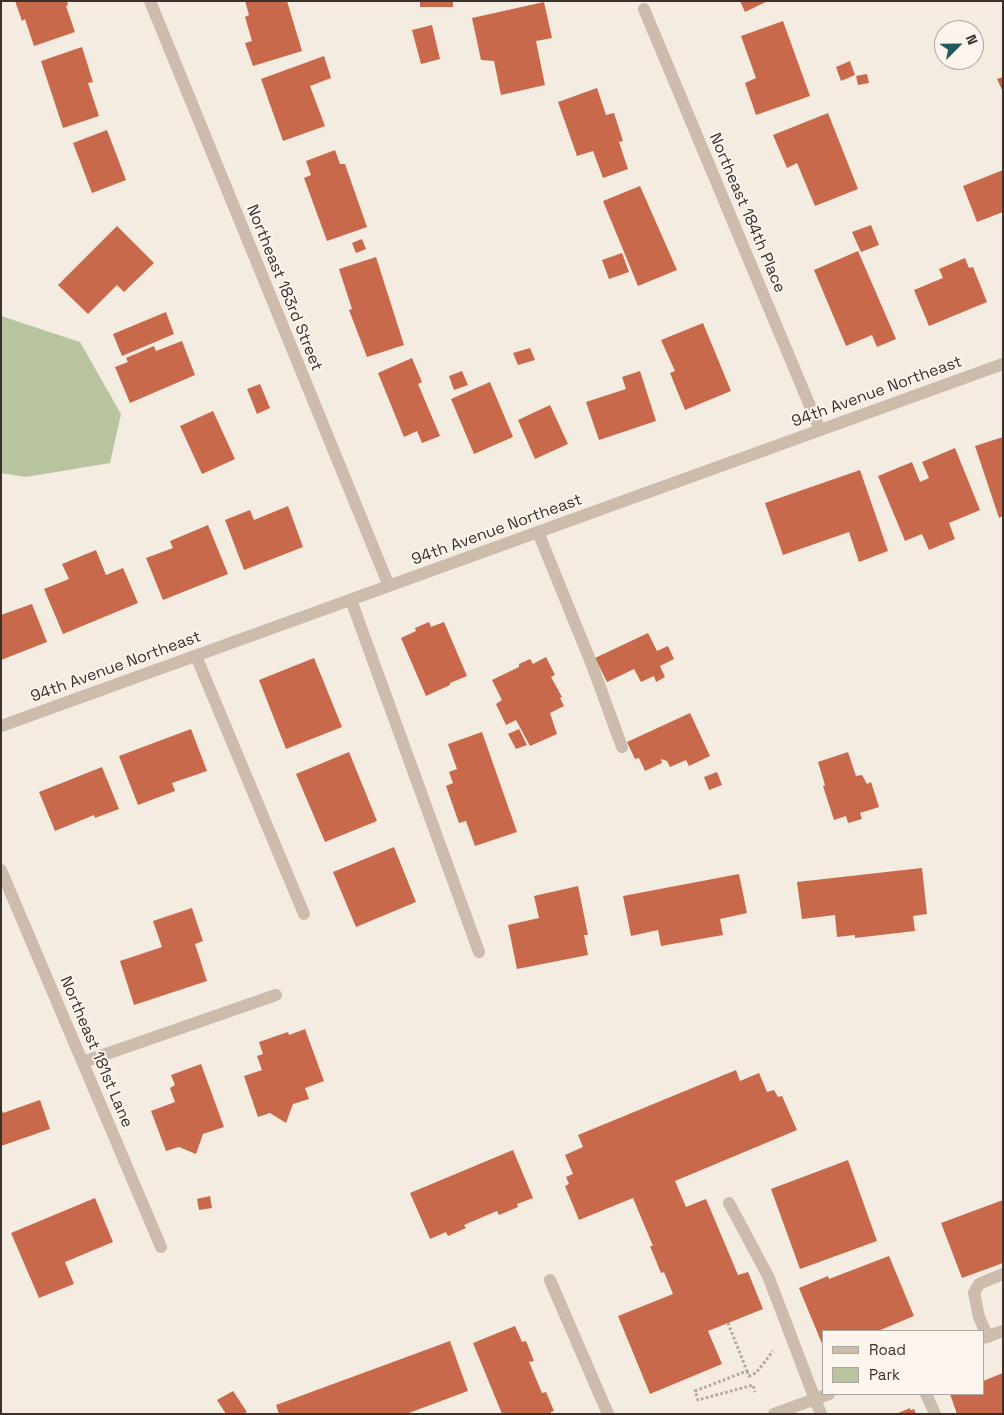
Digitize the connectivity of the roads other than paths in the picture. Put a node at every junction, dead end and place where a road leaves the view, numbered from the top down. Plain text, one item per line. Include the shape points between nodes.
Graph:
1 (150, 1) edge
2 (644, 9) dead end
3 (1003, 364) edge
4 (820, 430) junction
5 (538, 532) junction
6 (389, 586) junction
7 (351, 600) junction
8 (196, 656) junction
9 (1, 726) edge
10 (622, 747) dead end
11 (1, 870) edge
12 (304, 914) dead end
13 (478, 952) dead end
14 (276, 995) dead end
15 (83, 1062) junction
16 (729, 1203) dead end
17 (161, 1246) dead end
18 (1003, 1274) edge
19 (550, 1280) dead end
20 (983, 1330) edge
21 (1003, 1331) edge
22 (985, 1338) edge
23 (826, 1395) edge
24 (926, 1395) edge
25 (815, 1399) junction
26 (608, 1414) edge
27 (774, 1414) edge
28 (821, 1414) edge
29 (935, 1414) edge

1 - 6 street, Northeast 183rd Street
2 - 4 street, Northeast 184th Place
3 - 4 street, 94th Avenue Northeast
4 - 5 street, 94th Avenue Northeast
5 - 6 street, 94th Avenue Northeast
5 - 10 street
6 - 7 street, 94th Avenue Northeast
7 - 8 street, 94th Avenue Northeast
7 - 13 street
8 - 9 street, 94th Avenue Northeast
8 - 12 street
11 - 15 street, Northeast 181st Lane
14 - 15 street
15 - 17 street, Northeast 181st Lane
16 - 25 street via 768,1276
18 - 20 street via 979,1284 974,1293
19 - 26 street
21 - 22 street
23 - 25 street
24 - 29 street
25 - 27 street
25 - 28 street

